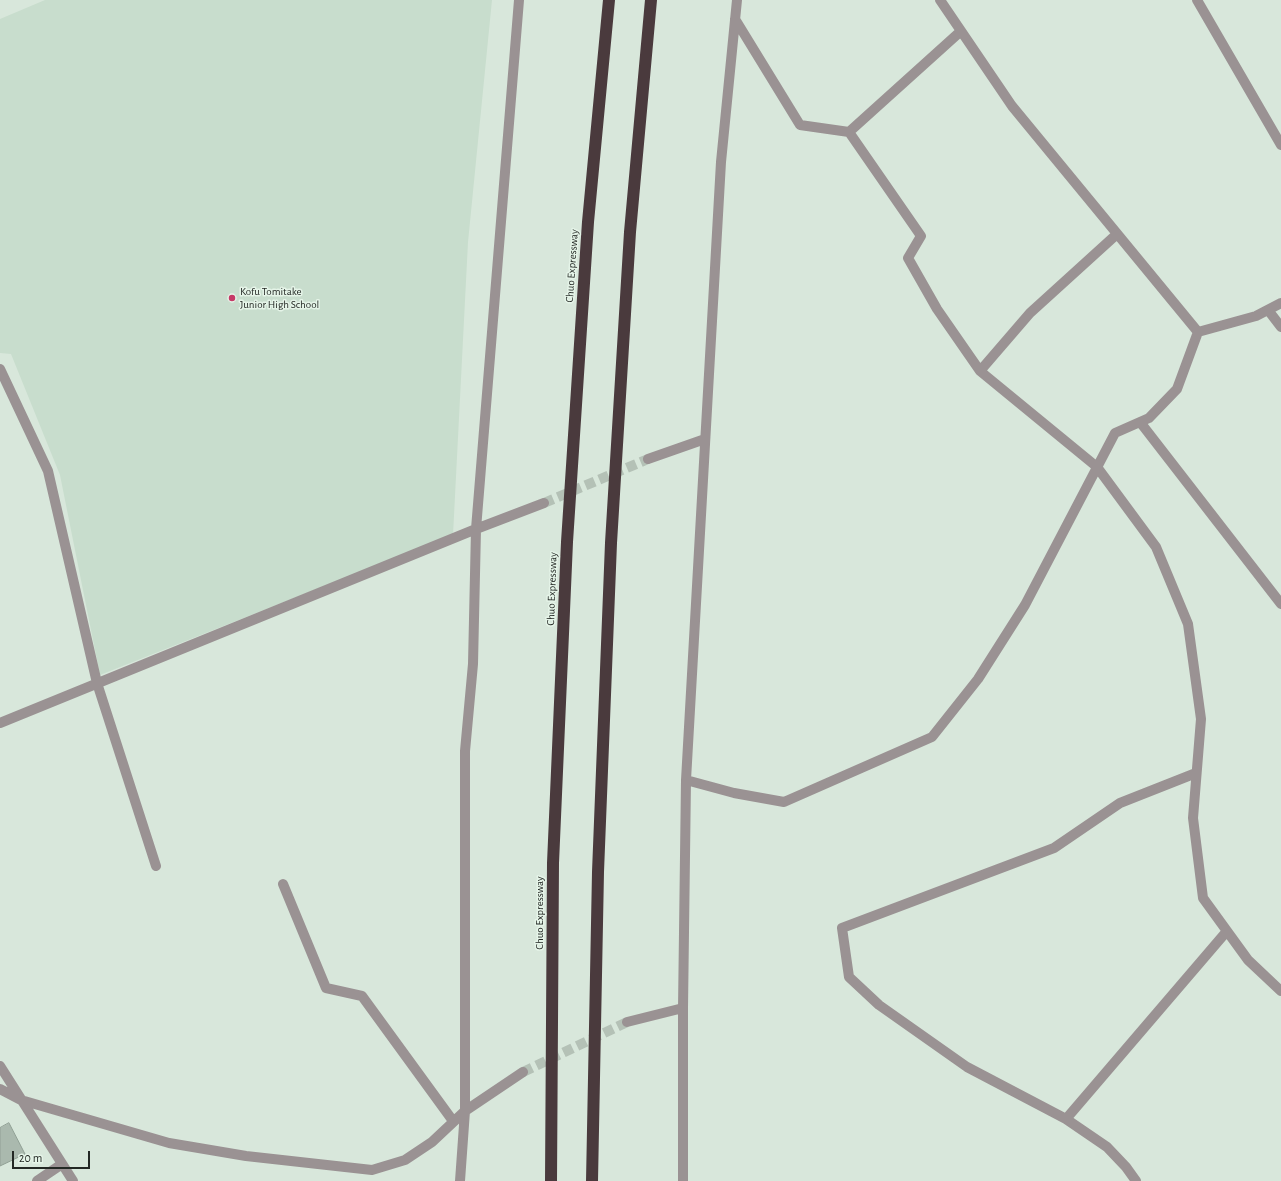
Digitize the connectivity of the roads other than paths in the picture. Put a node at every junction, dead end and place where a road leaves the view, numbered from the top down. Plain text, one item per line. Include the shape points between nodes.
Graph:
1 (519, 0) edge
2 (609, 0) edge
3 (651, 0) edge
4 (737, 0) edge
5 (940, 0) edge
6 (1197, 0) edge
7 (735, 19) junction
8 (961, 31) junction
9 (849, 132) junction
10 (1281, 145) edge
11 (1117, 234) junction
12 (1281, 303) edge
13 (1268, 310) junction
14 (1281, 327) edge
15 (1198, 332) junction
16 (0, 369) edge
17 (980, 371) junction
18 (1140, 422) junction
19 (705, 439) junction
20 (648, 459) tunnel mouth
21 (1098, 467) junction
22 (544, 503) tunnel mouth
23 (476, 529) junction
24 (1281, 604) edge
25 (97, 683) junction
26 (0, 723) edge
27 (1196, 773) junction
28 (686, 780) junction
29 (156, 866) dead end
30 (283, 884) dead end
31 (1227, 931) junction
32 (1281, 991) edge
33 (683, 1008) junction
34 (627, 1022) tunnel mouth
35 (0, 1066) edge
36 (523, 1072) tunnel mouth
37 (0, 1089) edge
38 (22, 1100) junction
39 (465, 1110) junction
40 (1066, 1119) junction
41 (453, 1121) junction
42 (62, 1164) junction
43 (37, 1181) edge
44 (74, 1181) edge
45 (460, 1181) edge
46 (552, 1181) edge
47 (592, 1181) edge
48 (683, 1181) edge
49 (1136, 1181) edge

1 - 23 street
2 - 46 highway, Chuo Expressway via 588,222 566,550 554,863
3 - 47 highway via 630,232 611,543 598,872
4 - 7 street
5 - 8 street
6 - 10 street
7 - 9 street via 800,125
7 - 19 street via 720,162
8 - 9 street
8 - 11 street via 1012,106
9 - 17 street via 921,236 908,258 937,310
11 - 15 street
11 - 17 street via 1030,313
12 - 13 street
13 - 14 street
13 - 15 street via 1256,316
15 - 18 street via 1177,389 1149,418
16 - 25 street via 48,471
17 - 21 street
18 - 21 street via 1115,433
18 - 24 street
19 - 20 street
19 - 28 street
21 - 27 street via 1156,547 1188,624 1201,719
21 - 28 street via 1025,605 978,679 932,738 784,802 734,793
22 - 23 street
23 - 25 street
23 - 39 street via 473,664 465,751
25 - 26 street
25 - 29 street
27 - 31 street via 1192,818 1203,898
27 - 40 street via 1120,803 1054,848 842,928 849,977 879,1006 968,1067
28 - 33 street
30 - 41 street via 326,988 362,996
31 - 32 street via 1248,960
31 - 40 street
33 - 34 street
33 - 48 street
35 - 38 street
36 - 39 street
37 - 38 street
38 - 41 street via 169,1143 246,1156 372,1170 405,1160 432,1142
38 - 42 street
39 - 41 street
39 - 45 street
40 - 49 street via 1107,1147
42 - 43 street
42 - 44 street

